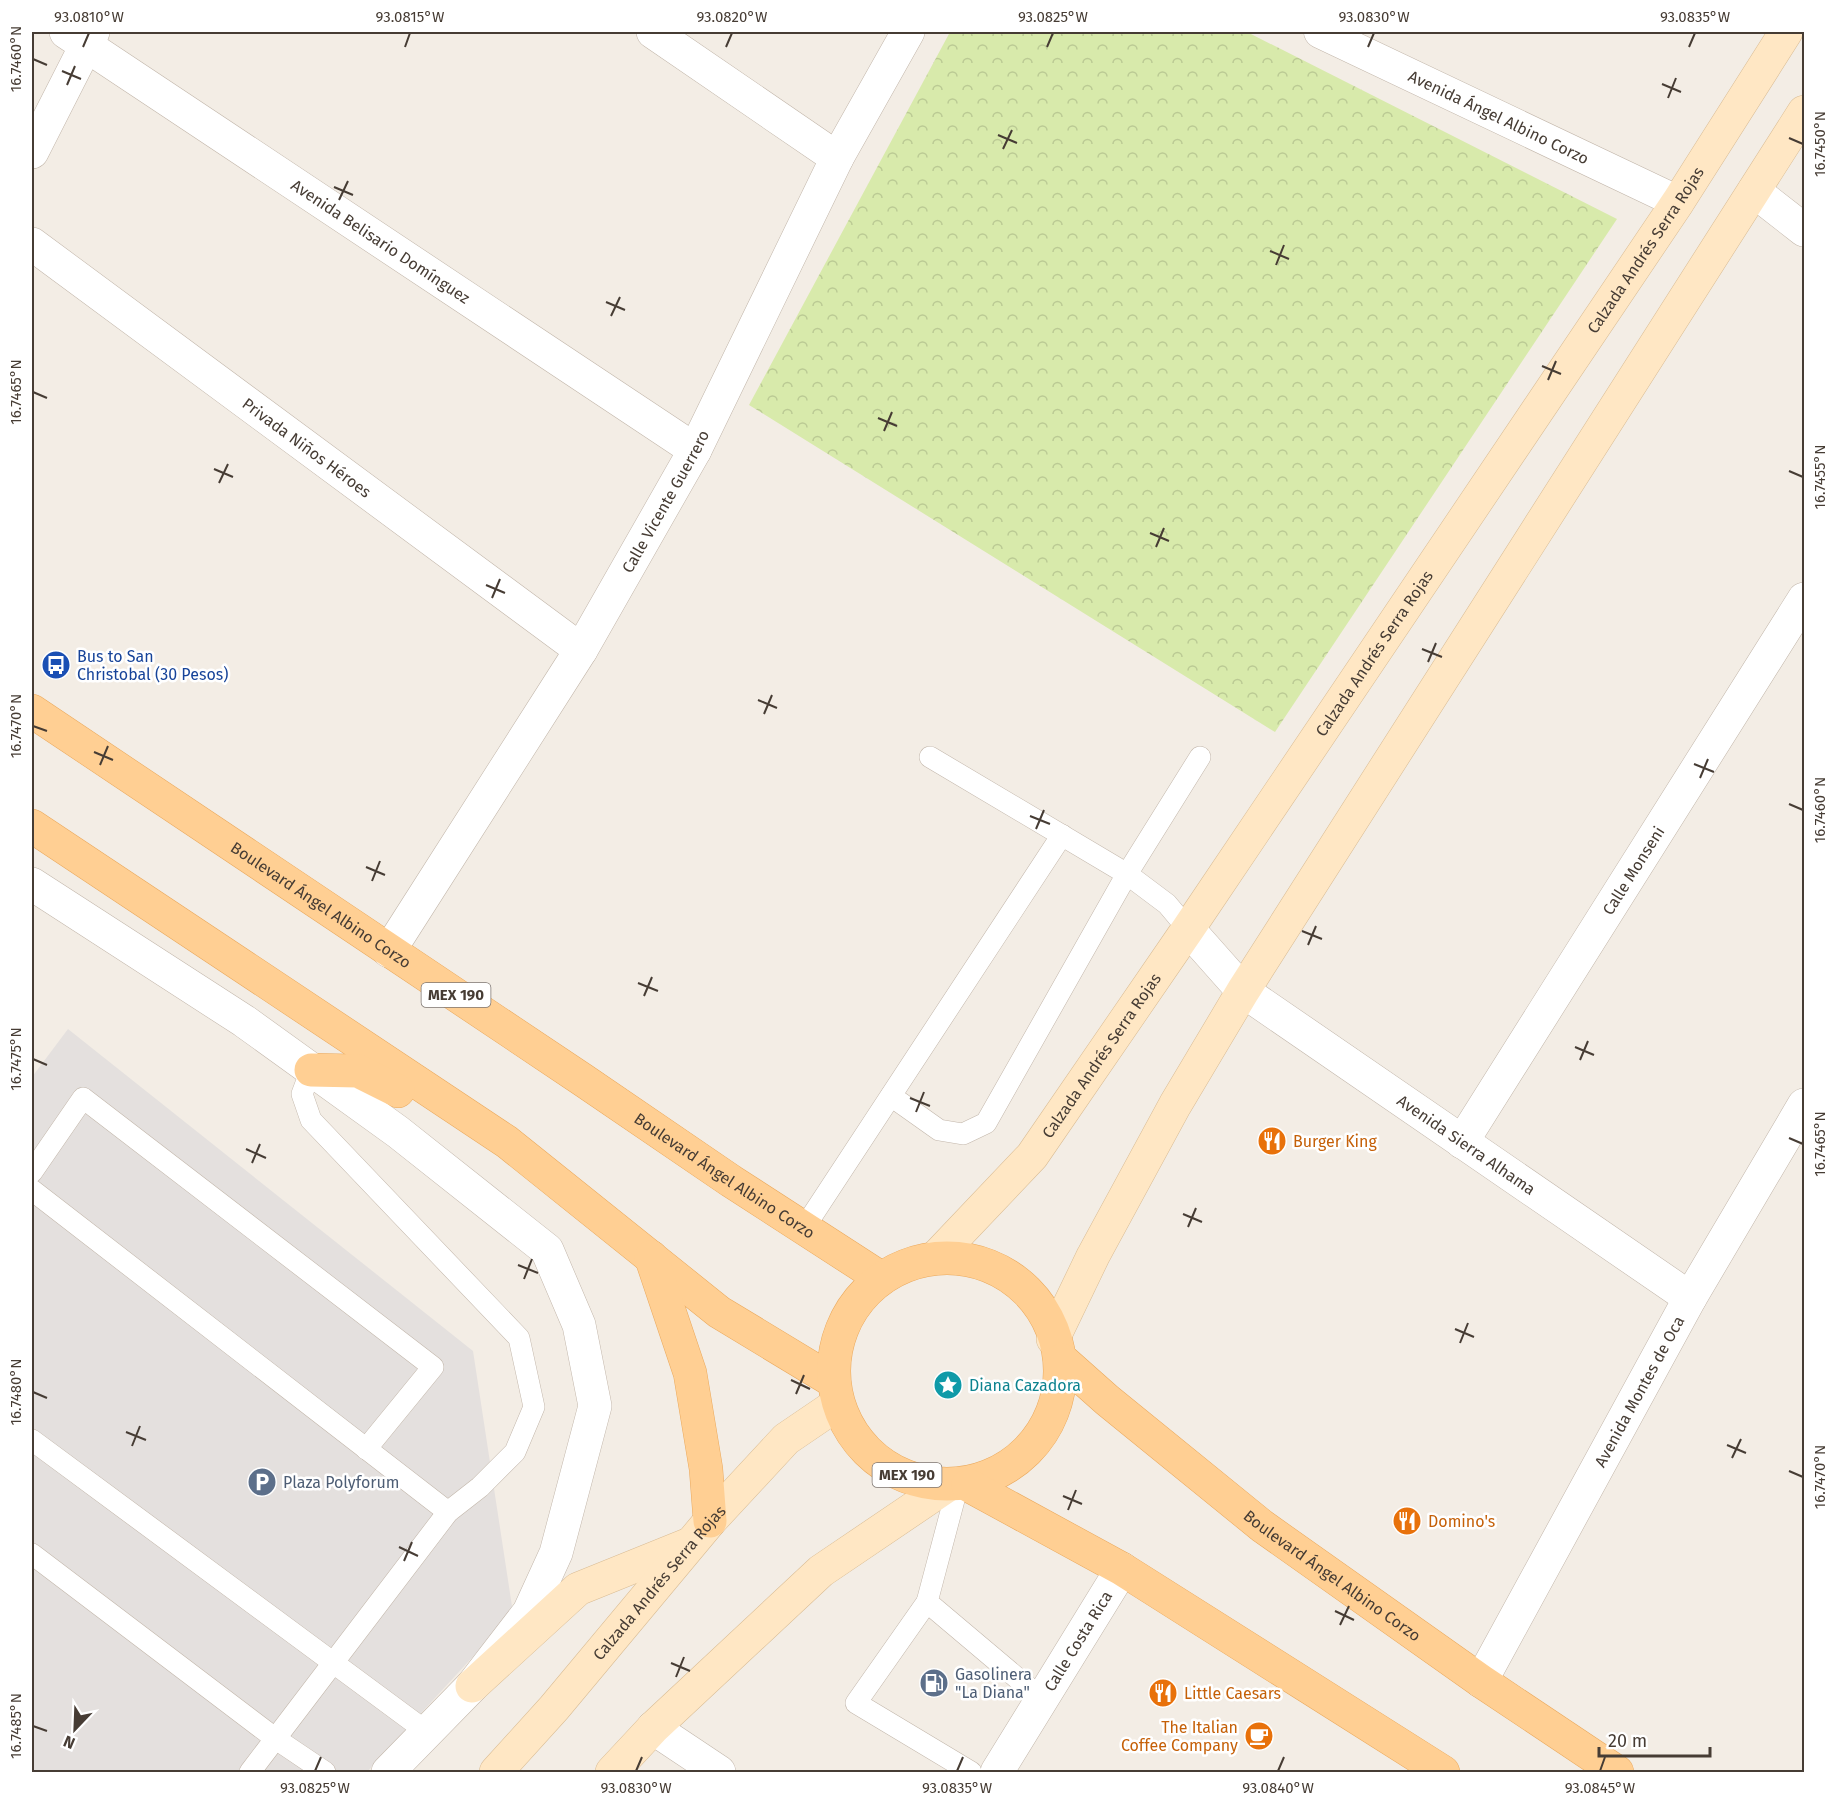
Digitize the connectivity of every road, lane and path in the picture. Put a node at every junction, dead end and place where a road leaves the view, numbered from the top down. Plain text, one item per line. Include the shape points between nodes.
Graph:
1 (653, 32) edge
2 (908, 32) edge
3 (1320, 32) edge
4 (1786, 32) edge
5 (82, 36) edge
6 (1804, 112) edge
7 (32, 152) edge
8 (837, 158) junction
9 (1754, 191) junction
10 (1678, 202) junction
11 (1804, 230) edge
12 (32, 244) edge
13 (695, 450) junction
14 (1804, 599) edge
15 (581, 650) junction
16 (32, 711) edge
17 (930, 757) dead end
18 (1200, 757) dead end
19 (32, 826) edge
20 (1062, 835) junction
21 (1127, 874) junction
22 (32, 884) edge
23 (1188, 929) junction
24 (390, 951) junction
25 (1243, 991) junction
26 (311, 1070) junction
27 (891, 1096) junction
28 (1804, 1105) edge
29 (471, 1118) junction
30 (1462, 1142) junction
31 (32, 1172) edge
32 (32, 1190) edge
33 (804, 1228) junction
34 (937, 1256) junction
35 (651, 1257) junction
36 (881, 1278) junction
37 (1690, 1298) junction
38 (1058, 1350) junction
39 (835, 1393) junction
40 (32, 1440) edge
41 (366, 1449) junction
42 (958, 1485) junction
43 (448, 1512) junction
44 (700, 1532) junction
45 (32, 1554) edge
46 (1122, 1569) junction
47 (927, 1602) junction
48 (333, 1664) junction
49 (1481, 1681) junction
50 (472, 1686) junction
51 (1042, 1699) junction
52 (653, 1728) junction
53 (427, 1732) junction
54 (276, 1739) junction
55 (250, 1773) edge
56 (325, 1773) edge
57 (388, 1773) edge
58 (496, 1773) edge
59 (612, 1773) edge
60 (719, 1773) edge
61 (971, 1773) edge
62 (997, 1773) edge
63 (1443, 1773) edge
64 (1617, 1773) edge

1 - 8 street
2 - 8 street, Calle Vicente Guerrero
3 - 10 street, Avenida Ángel Albino Corzo
4 - 10 main road, Calzada Andrés Serra Rojas
5 - 7 street
5 - 13 street, Avenida Belisario Domínguez
6 - 9 main road
8 - 13 street, Calle Vicente Guerrero
9 - 11 street
9 - 25 main road
10 - 23 main road, Calzada Andrés Serra Rojas
12 - 15 street, Privada Niños Héroes
13 - 15 street, Calle Vicente Guerrero
14 - 30 street, Calle Monseni
15 - 24 street, Calle Vicente Guerrero
16 - 24 main road, Boulevard Ángel Albino Corzo / MEX 190
17 - 20 lane
18 - 21 lane
19 - 29 main road, MEX 190
20 - 21 lane
20 - 27 lane
21 - 23 lane via 1167,904
21 - 27 lane via 986,1123 963,1134 939,1130
22 - 26 street via 243,1021
23 - 25 street, Avenida Sierra Alhama
23 - 34 main road, Calzada Andrés Serra Rojas via 1032,1156
24 - 33 main road, Boulevard Ángel Albino Corzo / MEX 190
25 - 30 street, Avenida Sierra Alhama
25 - 38 main road via 1175,1105 1094,1256
26 - 29 main road via 358,1071 435,1111
26 - 43 lane via 302,1094 311,1120 519,1338 534,1407 515,1452
26 - 50 street via 398,1132 547,1250 579,1325 595,1406 556,1553 529,1612
27 - 33 lane
28 - 37 street, Avenida Montes de Oca
29 - 35 main road, MEX 190 via 507,1142
30 - 37 street, Avenida Sierra Alhama
31 - 41 lane via 83,1098 433,1367
32 - 41 lane
33 - 36 main road, Boulevard Ángel Albino Corzo / MEX 190
34 - 36 main road via 889,1271
34 - 38 main road via 988,1264 1031,1293
35 - 39 main road, MEX 190 via 719,1312
35 - 44 main road via 690,1373 706,1469
36 - 39 main road via 857,1300 837,1337
37 - 49 street, Avenida Montes de Oca
38 - 42 main road via 1062,1380 1051,1421 1025,1456 988,1478
38 - 49 main road, Boulevard Ángel Albino Corzo via 1107,1400 1262,1526
39 - 42 main road, MEX 190 via 843,1419 868,1454 903,1474
39 - 44 main road, Calzada Andrés Serra Rojas via 786,1439
40 - 48 lane
41 - 43 lane
42 - 46 main road, MEX 190
42 - 47 lane
42 - 52 main road via 821,1571
43 - 48 lane
44 - 50 main road via 578,1589
44 - 58 main road, Calzada Andrés Serra Rojas
45 - 54 lane
46 - 51 street, Calle Costa Rica
46 - 63 main road, MEX 190
47 - 51 lane
47 - 61 lane via 856,1703
48 - 53 lane
48 - 54 lane
49 - 64 main road, Boulevard Ángel Albino Corzo
50 - 53 street
51 - 62 street, Calle Costa Rica
52 - 59 main road
52 - 60 street
53 - 57 street
54 - 55 lane
54 - 56 lane

